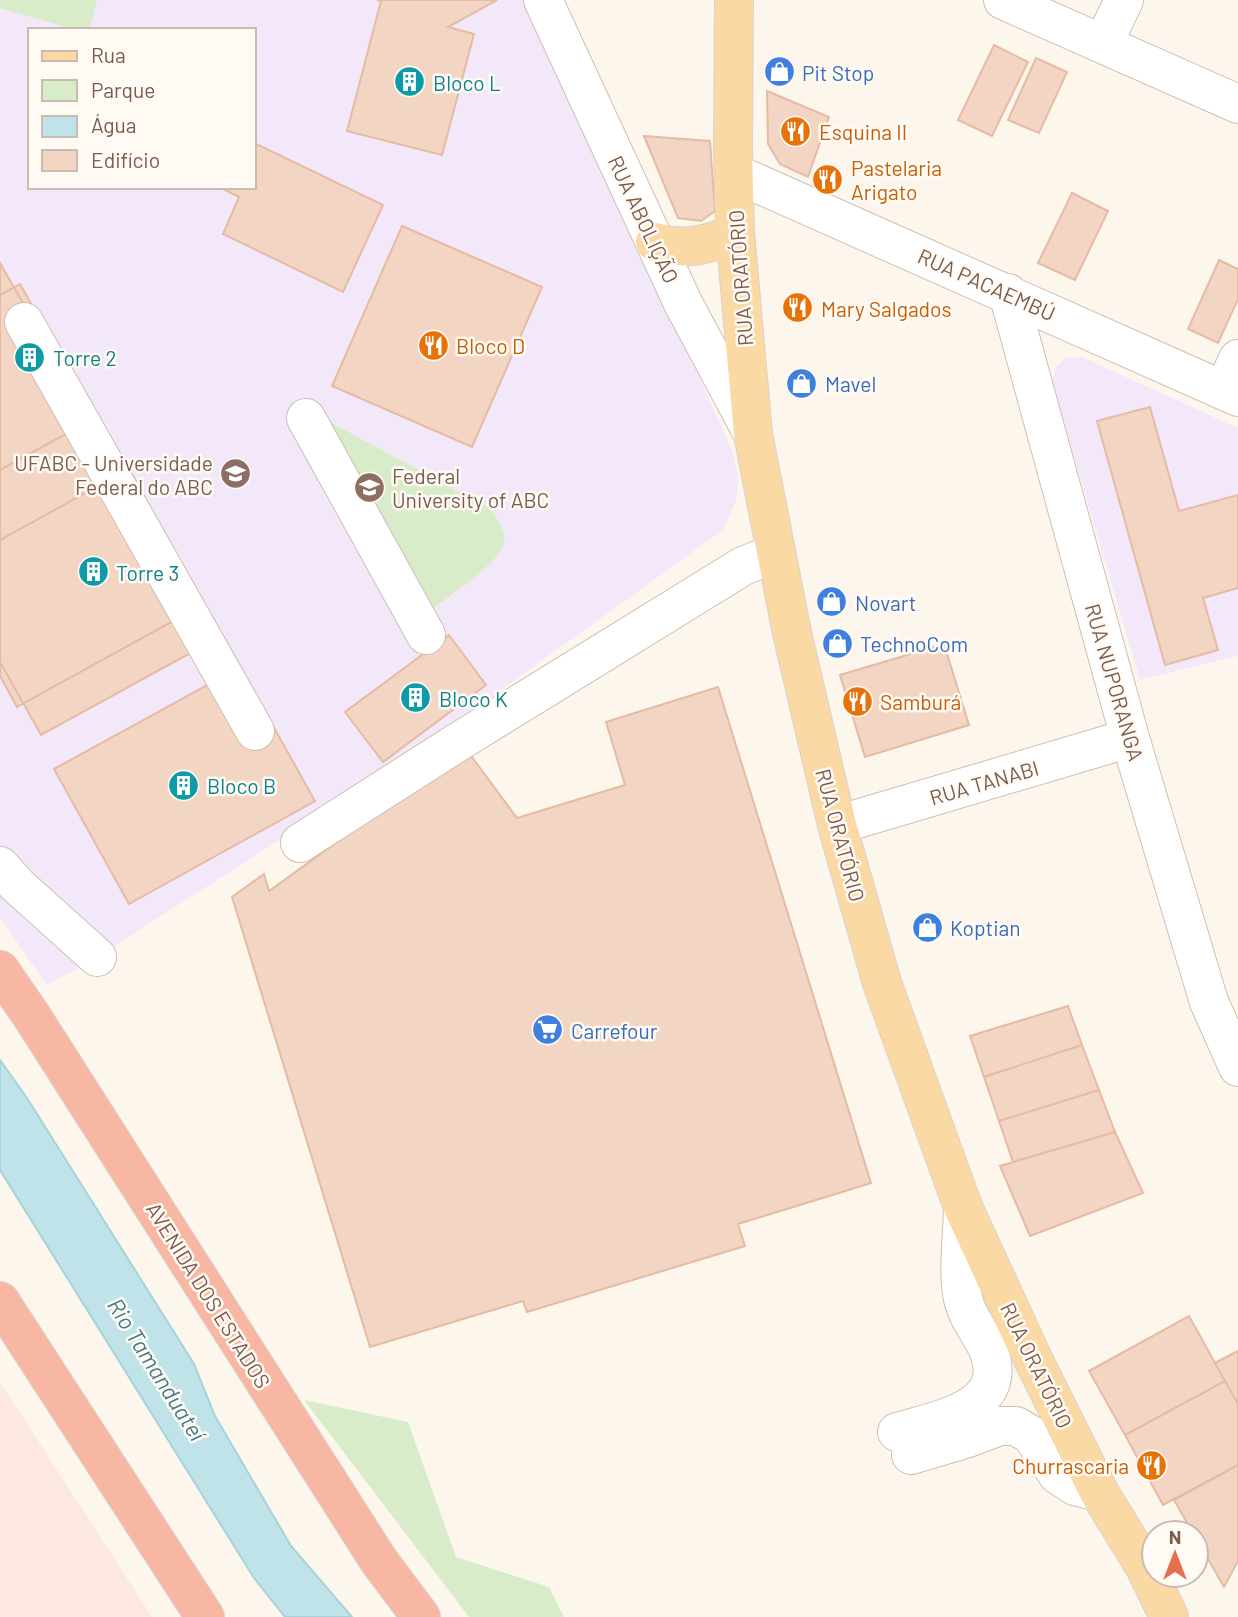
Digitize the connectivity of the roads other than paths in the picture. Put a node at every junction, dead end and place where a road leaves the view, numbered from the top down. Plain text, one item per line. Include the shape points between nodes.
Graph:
1 (543, 0) edge
2 (734, 0) edge
3 (1003, 0) edge
4 (1124, 0) edge
5 (1103, 44) junction
6 (1238, 104) edge
7 (734, 173) junction
8 (735, 232) junction
9 (655, 242) junction
10 (1009, 293) junction
11 (24, 322) dead end
12 (1233, 382) edge
13 (306, 418) dead end
14 (752, 434) junction
15 (776, 553) junction
16 (426, 635) dead end
17 (255, 731) dead end
18 (1130, 738) junction
19 (837, 825) junction
20 (300, 843) dead end
21 (0, 866) edge
22 (97, 957) dead end
23 (0, 970) edge
24 (1238, 1067) edge
25 (964, 1207) junction
26 (0, 1301) edge
27 (1099, 1492) junction
28 (1169, 1615) edge
29 (205, 1617) edge
30 (421, 1617) edge

1 - 9 street, RUA ABOLIÇÃO
2 - 7 main road, RUA ORATÓRIO
3 - 5 street
4 - 5 street
5 - 6 street
7 - 8 main road, RUA ORATÓRIO
7 - 10 street, RUA PACAEMBÚ
8 - 9 main road via 686,247
8 - 14 main road, RUA ORATÓRIO
9 - 14 street, RUA ABOLIÇÃO
10 - 12 street, RUA PACAEMBÚ
10 - 18 street, RUA NUPORANGA
11 - 17 street
13 - 16 street
14 - 15 main road, RUA ORATÓRIO
15 - 19 main road, RUA ORATÓRIO
15 - 20 street via 743,566
18 - 19 street, RUA TANABI
18 - 24 street, RUA NUPORANGA via 1209,1002
19 - 25 main road, RUA ORATÓRIO via 882,983
21 - 22 street
23 - 30 highway, AVENIDA DOS ESTADOS via 379,1561
25 - 27 main road, RUA ORATÓRIO
25 - 27 street via 963,1298 987,1349 992,1365 990,1383 977,1404 901,1444 968,1438 1000,1426 1016,1426 1031,1435 1058,1475 1075,1486
26 - 29 highway
27 - 28 main road, RUA ORATÓRIO

